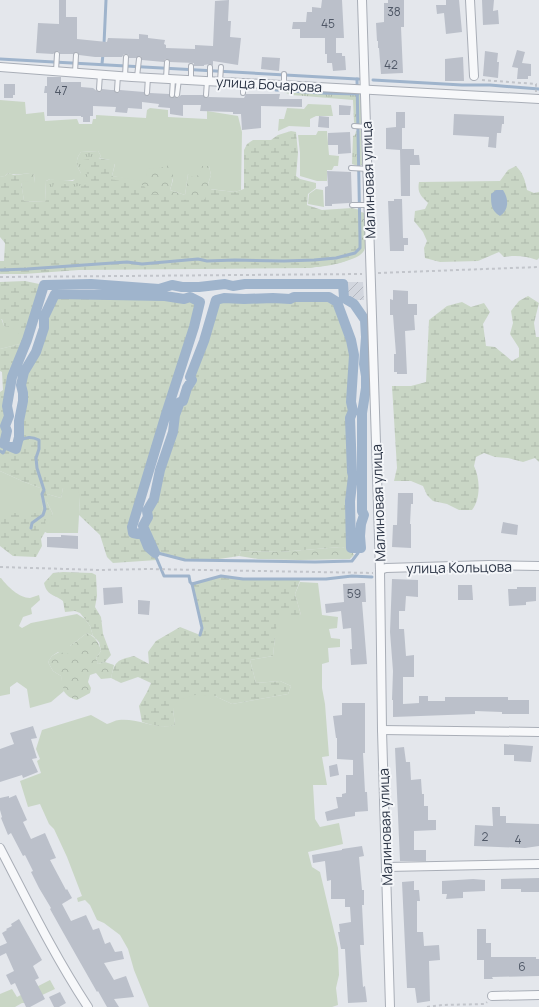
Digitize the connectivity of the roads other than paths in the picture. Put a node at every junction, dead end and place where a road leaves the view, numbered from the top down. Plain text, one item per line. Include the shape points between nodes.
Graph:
1 (362, 0) edge
2 (470, 0) edge
3 (57, 54) dead end
4 (76, 55) dead end
5 (126, 57) dead end
6 (139, 59) dead end
7 (167, 62) dead end
8 (191, 66) dead end
9 (0, 67) edge
10 (210, 67) dead end
11 (220, 67) dead end
12 (56, 71) junction
13 (76, 72) junction
14 (100, 74) junction
15 (284, 74) dead end
16 (121, 76) junction
17 (474, 76) road end
18 (137, 77) junction
19 (148, 77) junction
20 (173, 79) junction
21 (191, 80) junction
22 (209, 81) junction
23 (220, 81) junction
24 (243, 82) junction
25 (284, 84) junction
26 (99, 89) dead end
27 (366, 89) junction
28 (117, 90) dead end
29 (147, 93) dead end
30 (243, 93) dead end
31 (172, 94) dead end
32 (177, 95) dead end
33 (206, 95) dead end
34 (538, 99) edge
35 (354, 126) dead end
36 (367, 126) junction
37 (351, 168) dead end
38 (368, 168) junction
39 (352, 205) dead end
40 (369, 206) junction
41 (539, 566) edge
42 (380, 570) junction
43 (382, 730) junction
44 (539, 732) edge
45 (0, 848) edge
46 (539, 864) edge
47 (387, 867) junction
48 (539, 995) edge
49 (492, 996) road end
50 (88, 1007) edge
51 (390, 1007) edge

1 - 27 street, Малиновая улица
2 - 17 street
3 - 12 lane
4 - 13 lane
5 - 16 lane
6 - 18 lane
7 - 20 lane
8 - 21 lane
9 - 12 street, улица Бочарова
10 - 22 lane
11 - 23 lane
12 - 13 street, улица Бочарова
13 - 14 street, улица Бочарова
14 - 16 street, улица Бочарова
14 - 26 lane
15 - 25 lane
16 - 18 street, улица Бочарова
16 - 28 lane
18 - 19 street, улица Бочарова
19 - 20 street, улица Бочарова
19 - 29 lane
20 - 21 street, улица Бочарова
20 - 31 lane
20 - 32 lane
21 - 22 street, улица Бочарова
22 - 23 street, улица Бочарова
22 - 33 lane
23 - 24 street, улица Бочарова
24 - 25 street, улица Бочарова
24 - 30 lane
25 - 27 street, улица Бочарова
27 - 34 street, улица Бочарова
27 - 36 street, Малиновая улица
35 - 36 lane
36 - 38 street, Малиновая улица
37 - 38 lane
38 - 40 street, Малиновая улица
39 - 40 lane
40 - 42 street, Малиновая улица
41 - 42 street, улица Кольцова via 489,565
42 - 43 street, Малиновая улица
43 - 44 street
43 - 47 street, Малиновая улица
45 - 50 street via 38,922
46 - 47 street
47 - 51 street, Малиновая улица
48 - 49 street

